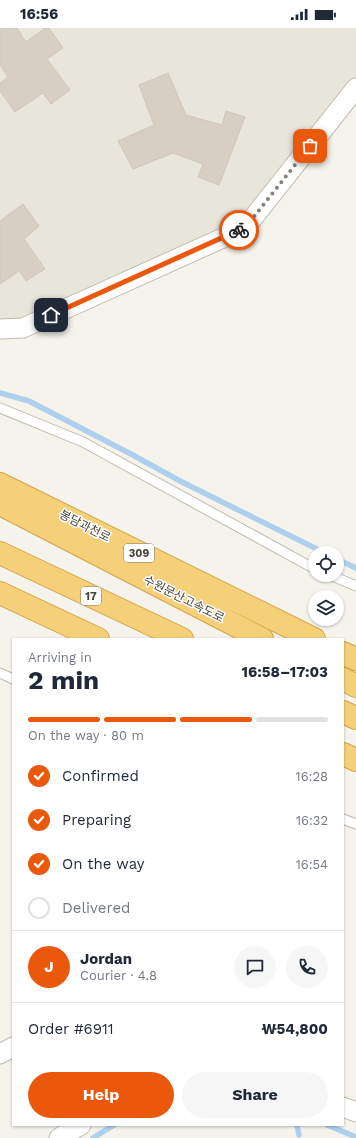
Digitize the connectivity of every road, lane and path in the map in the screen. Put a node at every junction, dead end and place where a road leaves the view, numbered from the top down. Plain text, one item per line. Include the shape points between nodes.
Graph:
1 (356, 88) edge
2 (0, 329) edge
3 (0, 408) edge
4 (0, 484) edge
5 (0, 504) edge
6 (0, 553) edge
7 (308, 565) edge
8 (344, 581) edge
9 (356, 586) edge
10 (0, 593) edge
11 (278, 622) junction
12 (96, 638) edge
13 (180, 638) edge
14 (260, 638) edge
15 (312, 638) edge
16 (321, 638) edge
17 (344, 646) edge
18 (356, 651) edge
19 (344, 653) edge
20 (356, 659) edge
21 (0, 673) edge
22 (12, 678) edge
23 (344, 680) edge
24 (356, 686) edge
25 (344, 712) edge
26 (356, 718) edge
27 (344, 754) edge
28 (356, 760) edge
29 (344, 819) edge
30 (356, 824) edge
31 (12, 1048) edge
32 (0, 1054) edge
33 (344, 1107) edge
34 (356, 1112) edge
35 (79, 1126) edge
36 (59, 1138) edge

1 - 2 street via 245,228 23,328
3 - 7 lane via 83,442
4 - 11 highway, 봉담과천로 / 309
5 - 14 highway, 수원문산고속도로
6 - 13 highway, 17
8 - 9 lane
10 - 12 highway
11 - 15 highway, 309
11 - 16 highway
17 - 18 highway
19 - 20 highway
21 - 22 lane
23 - 24 highway
25 - 26 highway
27 - 28 highway
29 - 30 lane
31 - 32 street
33 - 34 street
35 - 36 street

